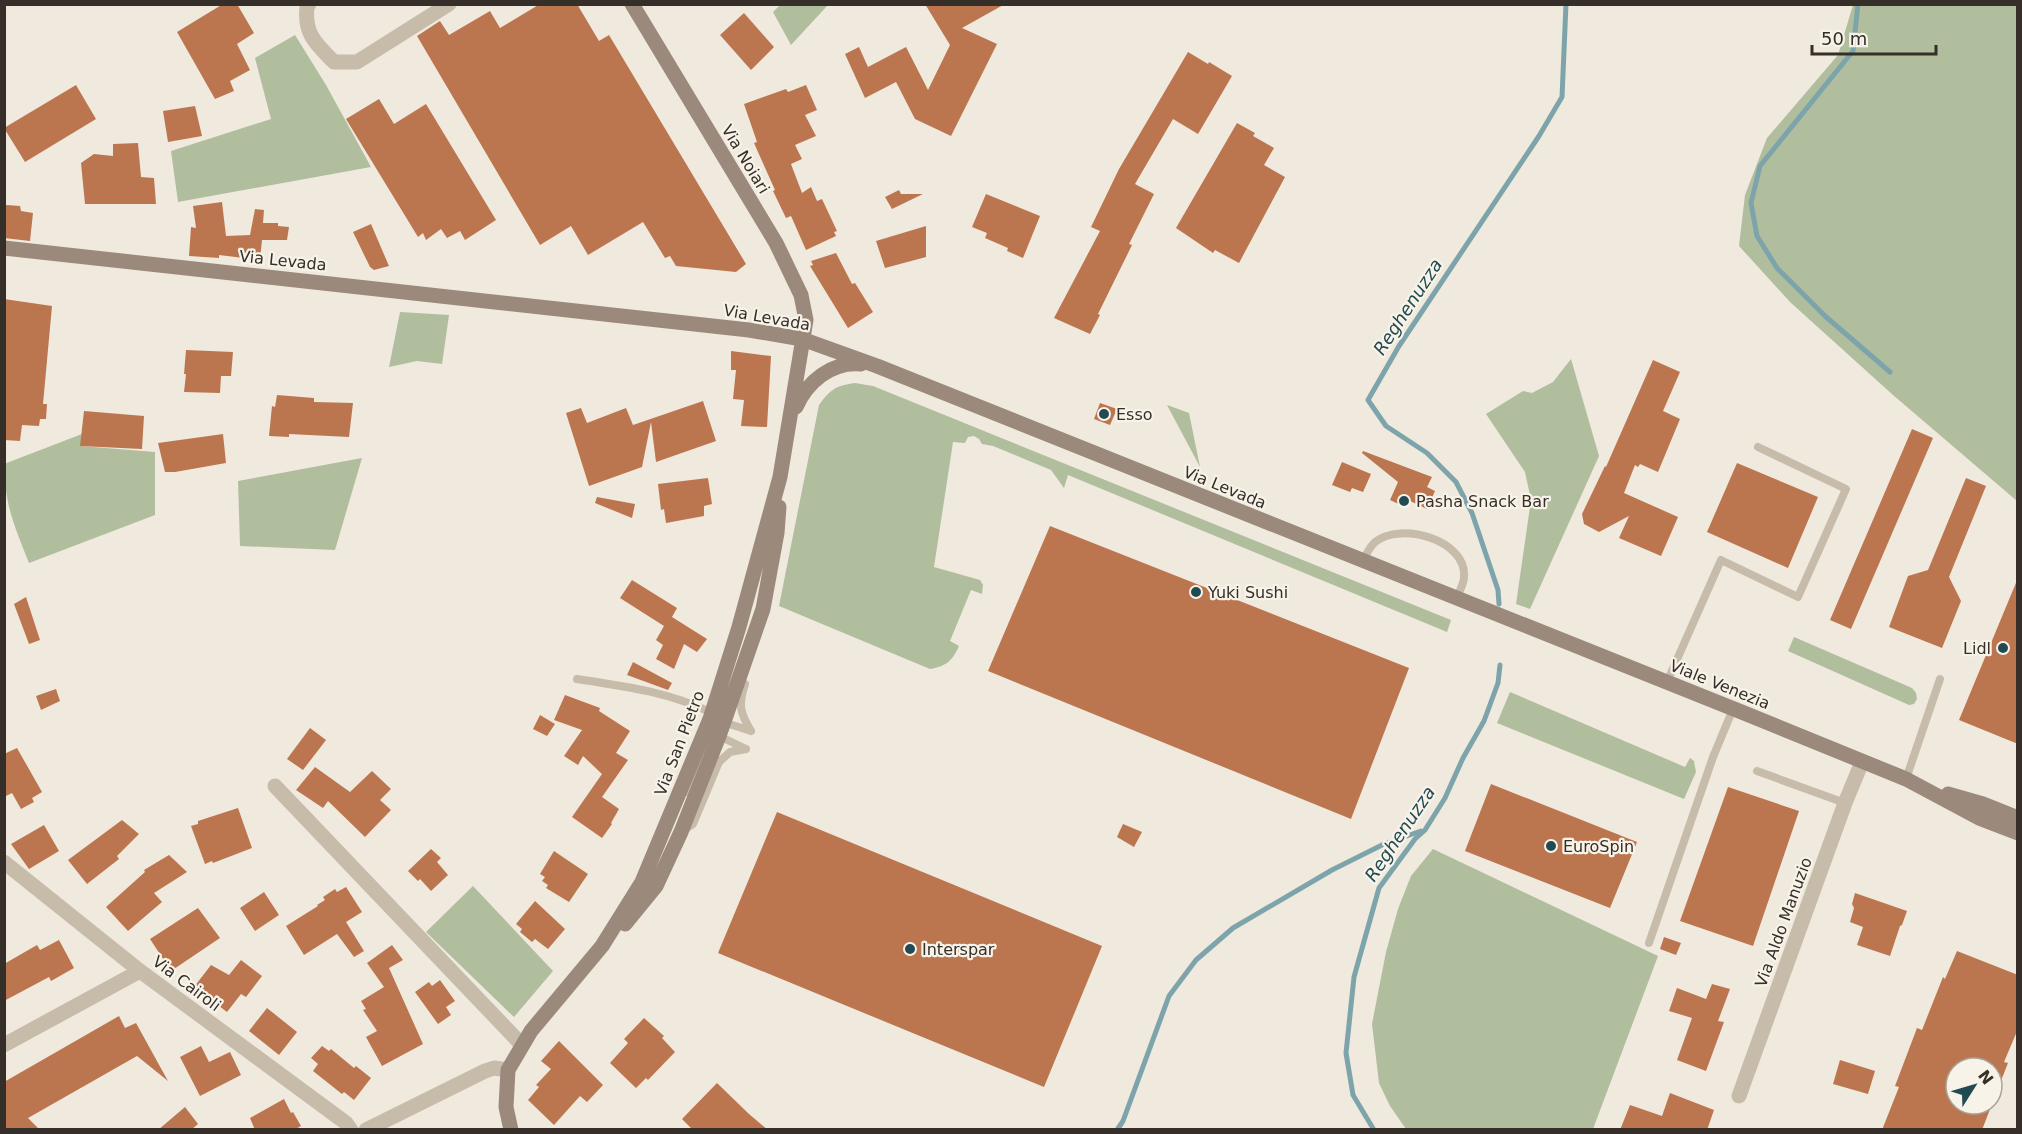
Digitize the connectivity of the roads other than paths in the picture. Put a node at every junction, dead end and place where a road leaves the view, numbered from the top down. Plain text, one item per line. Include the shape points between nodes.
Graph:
1 (309, 4) edge
2 (449, 4) edge
3 (632, 4) edge
4 (4, 248) edge
5 (802, 339) junction
6 (877, 366) junction
7 (791, 418) junction
8 (1758, 447) dead end
9 (780, 477) junction
10 (1363, 562) junction
11 (1456, 599) junction
12 (763, 609) junction
13 (1510, 620) joint
14 (577, 679) dead end
15 (1940, 679) dead end
16 (1667, 682) junction
17 (1733, 709) junction
18 (717, 724) junction
19 (1862, 762) junction
20 (1757, 771) dead end
21 (1911, 782) junction
22 (275, 786) dead end
23 (1845, 803) junction
24 (2018, 818) edge
25 (681, 832) junction
26 (2018, 833) edge
27 (4, 862) edge
28 (1649, 943) dead end
29 (602, 946) junction
30 (140, 971) junction
31 (4, 1045) edge
32 (522, 1045) junction
33 (508, 1070) junction
34 (1739, 1096) dead end
35 (351, 1130) edge
36 (366, 1130) edge
37 (511, 1130) edge

1 - 2 street via 305,20 312,41 334,62 357,62
3 - 5 main road, Via Noiari via 792,273 806,320
4 - 5 main road, Via Levada
5 - 6 main road, Via Levada
5 - 7 main road, Via San Pietro
6 - 7 main road, Via San Pietro via 849,363 835,367 808,386
6 - 10 main road, Via Levada
7 - 9 main road, Via San Pietro
8 - 16 lane via 1846,489 1798,597 1721,560
9 - 12 main road via 777,533
9 - 18 main road, Via San Pietro
10 - 11 main road, Via Levada
10 - 11 lane via 1377,540 1397,532 1430,537 1450,548 1463,565 1465,578
11 - 13 main road, Via Levada
12 - 18 main road
12 - 18 lane via 765,621 740,699 741,716 750,731
13 - 16 main road, Viale Venezia
14 - 18 lane via 644,690 692,704
15 - 21 lane
16 - 17 main road, Viale Venezia
17 - 19 main road, Viale Venezia
17 - 28 lane
18 - 25 main road
18 - 25 lane via 746,749 730,752 719,762 693,824
18 - 29 main road, Via San Pietro via 642,882
19 - 21 main road, Viale Venezia
19 - 23 street, Via Aldo Manuzio
20 - 23 lane
21 - 24 main road, Viale Venezia
21 - 26 main road, Viale Venezia
22 - 32 street
23 - 34 street, Via Aldo Manuzio
25 - 29 main road via 656,886
27 - 30 street, Via Cairoli
29 - 32 main road, Via San Pietro
30 - 31 street
30 - 35 street, Via Cairoli
32 - 33 main road, Via San Pietro
33 - 36 street via 485,1071
33 - 37 main road, Via San Pietro via 506,1107

